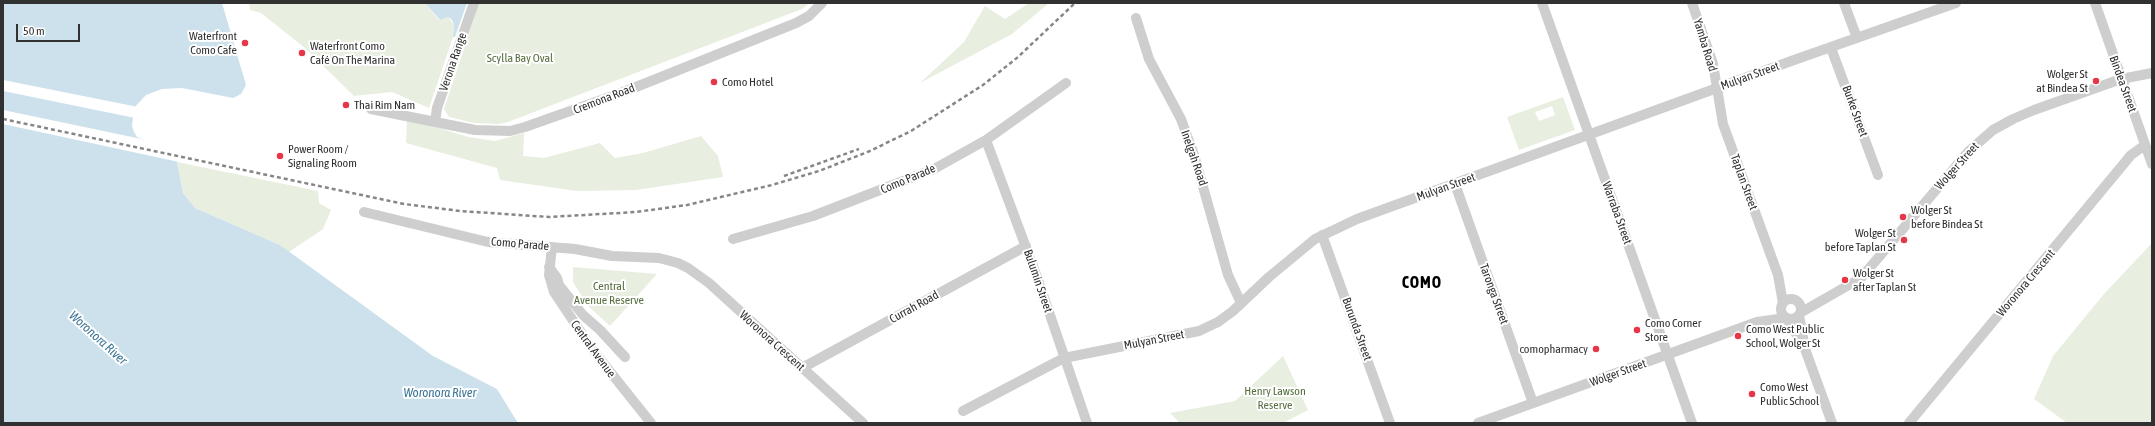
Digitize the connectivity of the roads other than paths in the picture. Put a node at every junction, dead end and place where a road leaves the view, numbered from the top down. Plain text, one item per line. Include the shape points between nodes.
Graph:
1 (474, 3) edge
2 (822, 3) edge
3 (1542, 3) edge
4 (1692, 3) edge
5 (1844, 3) edge
6 (1956, 3) edge
7 (2095, 3) edge
8 (1136, 18) dead end
9 (1857, 38) junction
10 (1831, 48) junction
11 (2152, 73) edge
12 (2122, 79) junction
13 (1066, 83) dead end
14 (1716, 88) junction
15 (371, 110) dead end
16 (435, 122) junction
17 (1589, 134) junction
18 (986, 140) junction
19 (2145, 145) junction
20 (2152, 164) edge
21 (1878, 175) dead end
22 (1455, 184) junction
23 (364, 212) dead end
24 (1322, 235) junction
25 (733, 239) dead end
26 (1026, 246) junction
27 (552, 247) junction
28 (678, 263) joint
29 (549, 267) junction
30 (1824, 298) junction
31 (1789, 302) junction
32 (1241, 303) junction
33 (1800, 314) junction
34 (1786, 318) junction
35 (1757, 322) junction
36 (1805, 349) junction
37 (1668, 355) junction
38 (625, 357) dead end
39 (1064, 358) junction
40 (802, 368) junction
41 (1533, 403) junction
42 (963, 411) dead end
43 (652, 423) edge
44 (863, 423) edge
45 (1087, 423) edge
46 (1390, 423) edge
47 (1478, 423) edge
48 (1692, 423) edge
49 (1832, 423) edge
50 (1909, 423) edge

1 - 16 street, Verona Range via 437,108
2 - 16 street, Cremona Road via 809,16 796,23 540,123 510,131 493,132
3 - 17 street, Warraba Street
4 - 14 street, Yamba Road via 1710,52
5 - 9 street
6 - 9 street, Mulyan Street
7 - 12 street, Bindea Street
8 - 32 street, Inelgah Road via 1149,59 1181,119 1192,148 1228,275
9 - 10 street, Mulyan Street
10 - 14 street, Mulyan Street
10 - 21 street, Burke Street
11 - 12 street, Wolger Street
12 - 19 street, Bindea Street
12 - 30 street, Wolger Street via 2025,114 1993,130 1969,151 1861,278
13 - 18 street, Como Parade
14 - 17 street, Mulyan Street
14 - 31 street, Taplan Street via 1723,124
15 - 16 street, Cremona Road
17 - 22 street, Mulyan Street
17 - 37 street, Warraba Street
18 - 25 street, Como Parade via 907,181 813,216
18 - 26 street, Bulumin Street
19 - 20 street, Bindea Street
19 - 50 street, Woronora Crescent via 2131,156
22 - 24 street, Mulyan Street via 1357,219
22 - 41 street, Taronga Street
23 - 27 street, Como Parade via 488,242
24 - 32 street, Mulyan Street via 1300,250
24 - 46 street, Burunda Street
26 - 39 street, Bulumin Street
26 - 40 street, Currah Road
27 - 28 street, Como Parade via 612,256 659,258
27 - 29 street, Central Avenue
28 - 40 street, Woronora Crescent via 709,283
29 - 38 street, Central Avenue via 579,311
29 - 43 street, Central Avenue via 550,284 562,306 609,372
30 - 31 street, Wolger Street
30 - 33 street, Wolger Street
31 - 33 street via 1801,308
31 - 34 street via 1781,310
31 - 35 street, Wolger Street
32 - 39 street, Mulyan Street via 1218,322 1199,331
33 - 34 street via 1795,319
33 - 36 street
34 - 35 street, Wolger Street
34 - 36 street
35 - 37 street, Wolger Street
36 - 49 street
37 - 41 street, Wolger Street
37 - 48 street, Warraba Street
39 - 42 street, Mulyan Street
39 - 45 street, Bulumin Street
40 - 44 street, Woronora Crescent
41 - 47 street, Wolger Street

